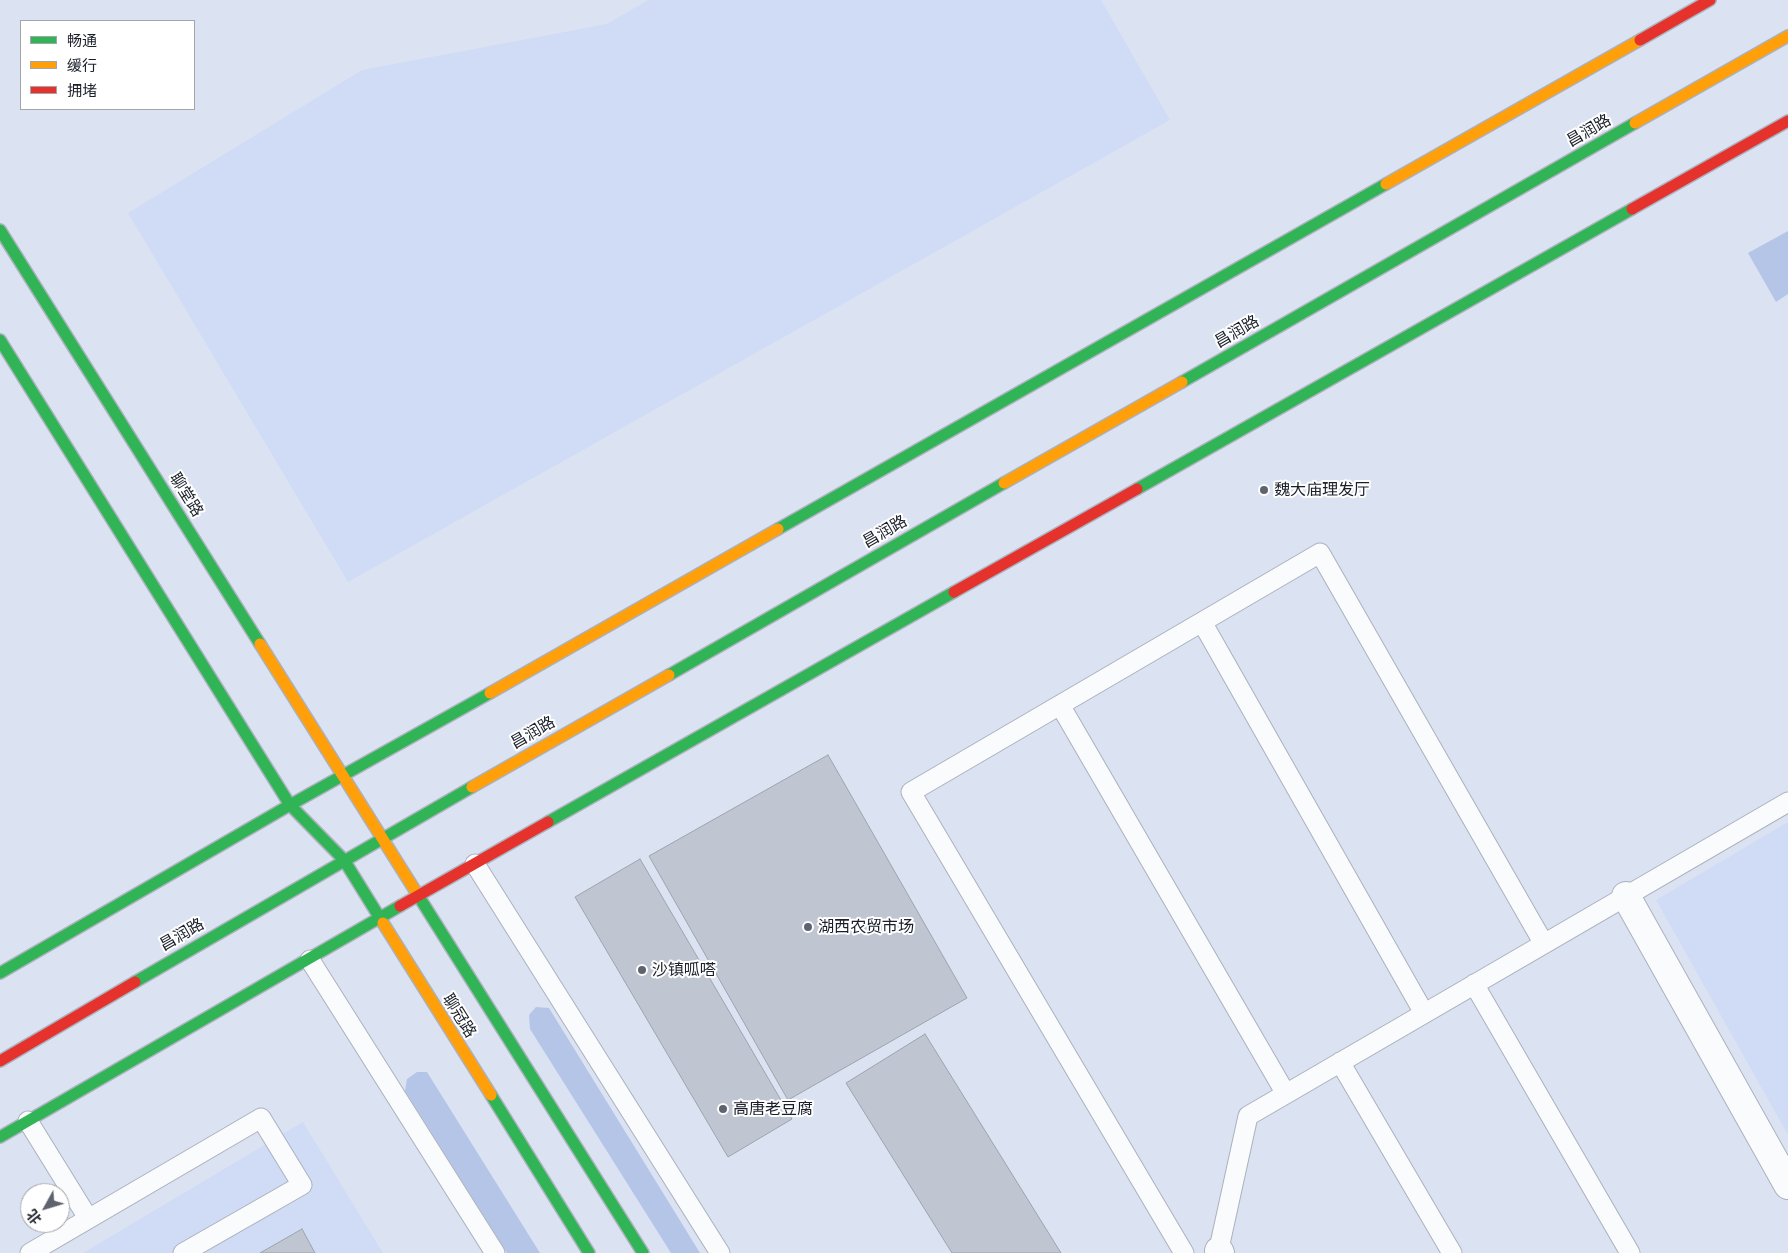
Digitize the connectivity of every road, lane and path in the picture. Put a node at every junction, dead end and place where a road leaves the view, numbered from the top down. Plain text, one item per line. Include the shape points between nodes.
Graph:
1 (1710, 0) edge
2 (1788, 36) edge
3 (1788, 121) edge
4 (0, 230) edge
5 (0, 340) edge
6 (1202, 622) junction
7 (1060, 705) junction
8 (344, 776) junction
9 (1788, 802) edge
10 (290, 805) junction
11 (383, 838) junction
12 (344, 860) junction
13 (475, 864) junction
14 (417, 896) junction
15 (1626, 896) junction
16 (380, 919) junction
17 (1544, 944) junction
18 (310, 960) junction
19 (0, 973) edge
20 (1474, 984) junction
21 (1424, 1013) junction
22 (0, 1060) edge
23 (1340, 1062) junction
24 (1286, 1094) junction
25 (28, 1121) junction
26 (0, 1136) edge
27 (1788, 1185) edge
28 (88, 1218) junction
29 (1219, 1252) edge
30 (30, 1253) edge
31 (183, 1253) edge
32 (496, 1253) edge
33 (589, 1253) edge
34 (643, 1253) edge
35 (720, 1253) edge
36 (1184, 1253) edge
37 (1452, 1253) edge
38 (1630, 1253) edge

1 - 8 main road
2 - 11 main road, 昌润路
3 - 13 main road
4 - 8 main road, 聊堂路
5 - 10 main road, 聊冠路
6 - 7 lane
6 - 17 lane via 1320,553
6 - 21 lane
7 - 24 lane
7 - 36 lane via 911,792
8 - 10 main road
8 - 11 main road, 聊堂路
9 - 15 lane
10 - 12 main road, 聊冠路
10 - 19 main road
11 - 12 main road, 昌润路
11 - 14 main road, 聊堂路
12 - 16 main road, 聊冠路
12 - 22 main road, 昌润路
13 - 14 main road
13 - 35 lane
14 - 16 main road
14 - 34 main road, 聊堂路
15 - 17 lane
15 - 27 street
16 - 18 main road
16 - 33 main road, 聊冠路
17 - 20 lane
18 - 25 main road
18 - 32 lane
20 - 21 lane
20 - 38 lane
21 - 23 lane
23 - 24 lane
23 - 37 lane
24 - 29 lane via 1248,1116
25 - 26 main road
25 - 28 lane
28 - 30 lane
28 - 31 lane via 262,1118 302,1185

